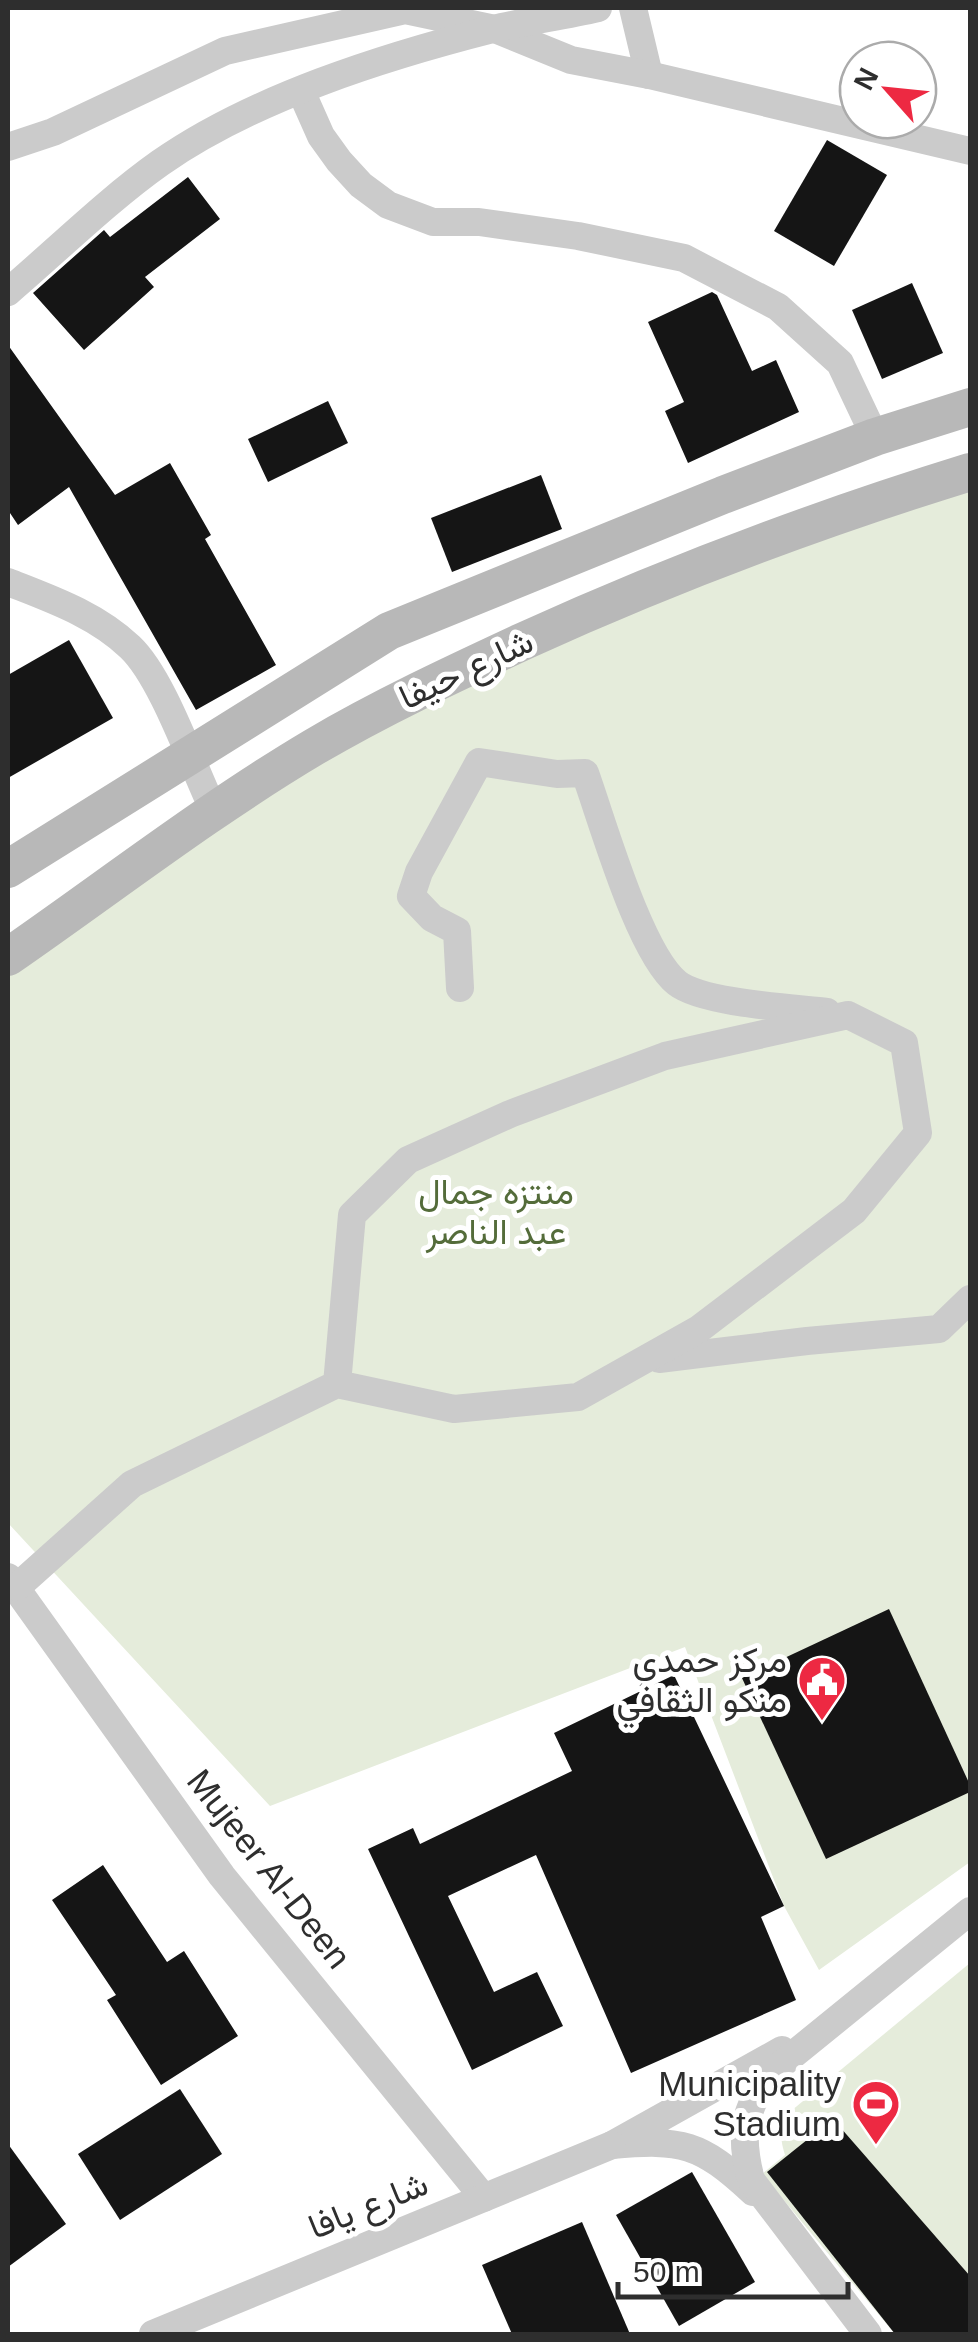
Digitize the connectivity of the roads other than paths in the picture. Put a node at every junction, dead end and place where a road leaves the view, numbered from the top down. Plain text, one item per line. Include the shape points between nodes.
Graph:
1 (598, 8) edge
2 (633, 8) edge
3 (568, 15) junction
4 (496, 28) junction
5 (571, 60) junction
6 (649, 75) junction
7 (302, 91) junction
8 (8, 147) edge
9 (970, 151) edge
10 (8, 292) edge
11 (970, 407) edge
12 (875, 437) junction
13 (970, 472) edge
14 (8, 582) edge
15 (188, 757) junction
16 (215, 812) junction
17 (8, 869) edge
18 (8, 957) edge
19 (460, 988) dead end
20 (848, 1015) junction
21 (970, 1298) edge
22 (642, 1361) junction
23 (337, 1384) junction
24 (12, 1582) edge
25 (970, 1912) edge
26 (840, 2018) junction
27 (612, 2145) junction
28 (484, 2198) junction
29 (768, 2206) junction
30 (153, 2334) edge
31 (868, 2334) edge

1 - 3 street
2 - 6 street
3 - 4 street
3 - 5 street
4 - 5 street
4 - 7 street
4 - 8 street via 405,10 225,52
5 - 6 street
6 - 9 street
7 - 10 street via 160,163
7 - 12 street via 339,162 388,204 433,222 578,236 684,258 778,308 840,363
11 - 12 main road, شارع حيفا
12 - 15 main road, شارع حيفا via 389,631
13 - 16 main road, شارع حيفا via 828,518 575,618 397,701
14 - 15 street via 77,609 131,648 156,681
15 - 16 street
15 - 17 main road, شارع حيفا
16 - 18 main road, شارع حيفا
19 - 20 street via 457,931 411,896 479,762 585,773 644,939 678,984 725,1000
20 - 22 street via 904,1044 918,1133 854,1211 699,1329
20 - 23 street via 666,1056 408,1160 352,1215
21 - 22 street via 939,1329
22 - 23 street via 578,1397 454,1409
23 - 24 street via 132,1484
24 - 28 street, Mujeer Al-Deen via 222,1876
25 - 26 street
26 - 27 street
26 - 29 street via 772,2072 754,2095 744,2123 744,2152
27 - 28 street, شارع يافا
27 - 29 street via 665,2140 688,2146 728,2168
28 - 30 street, شارع يافا
29 - 31 street

